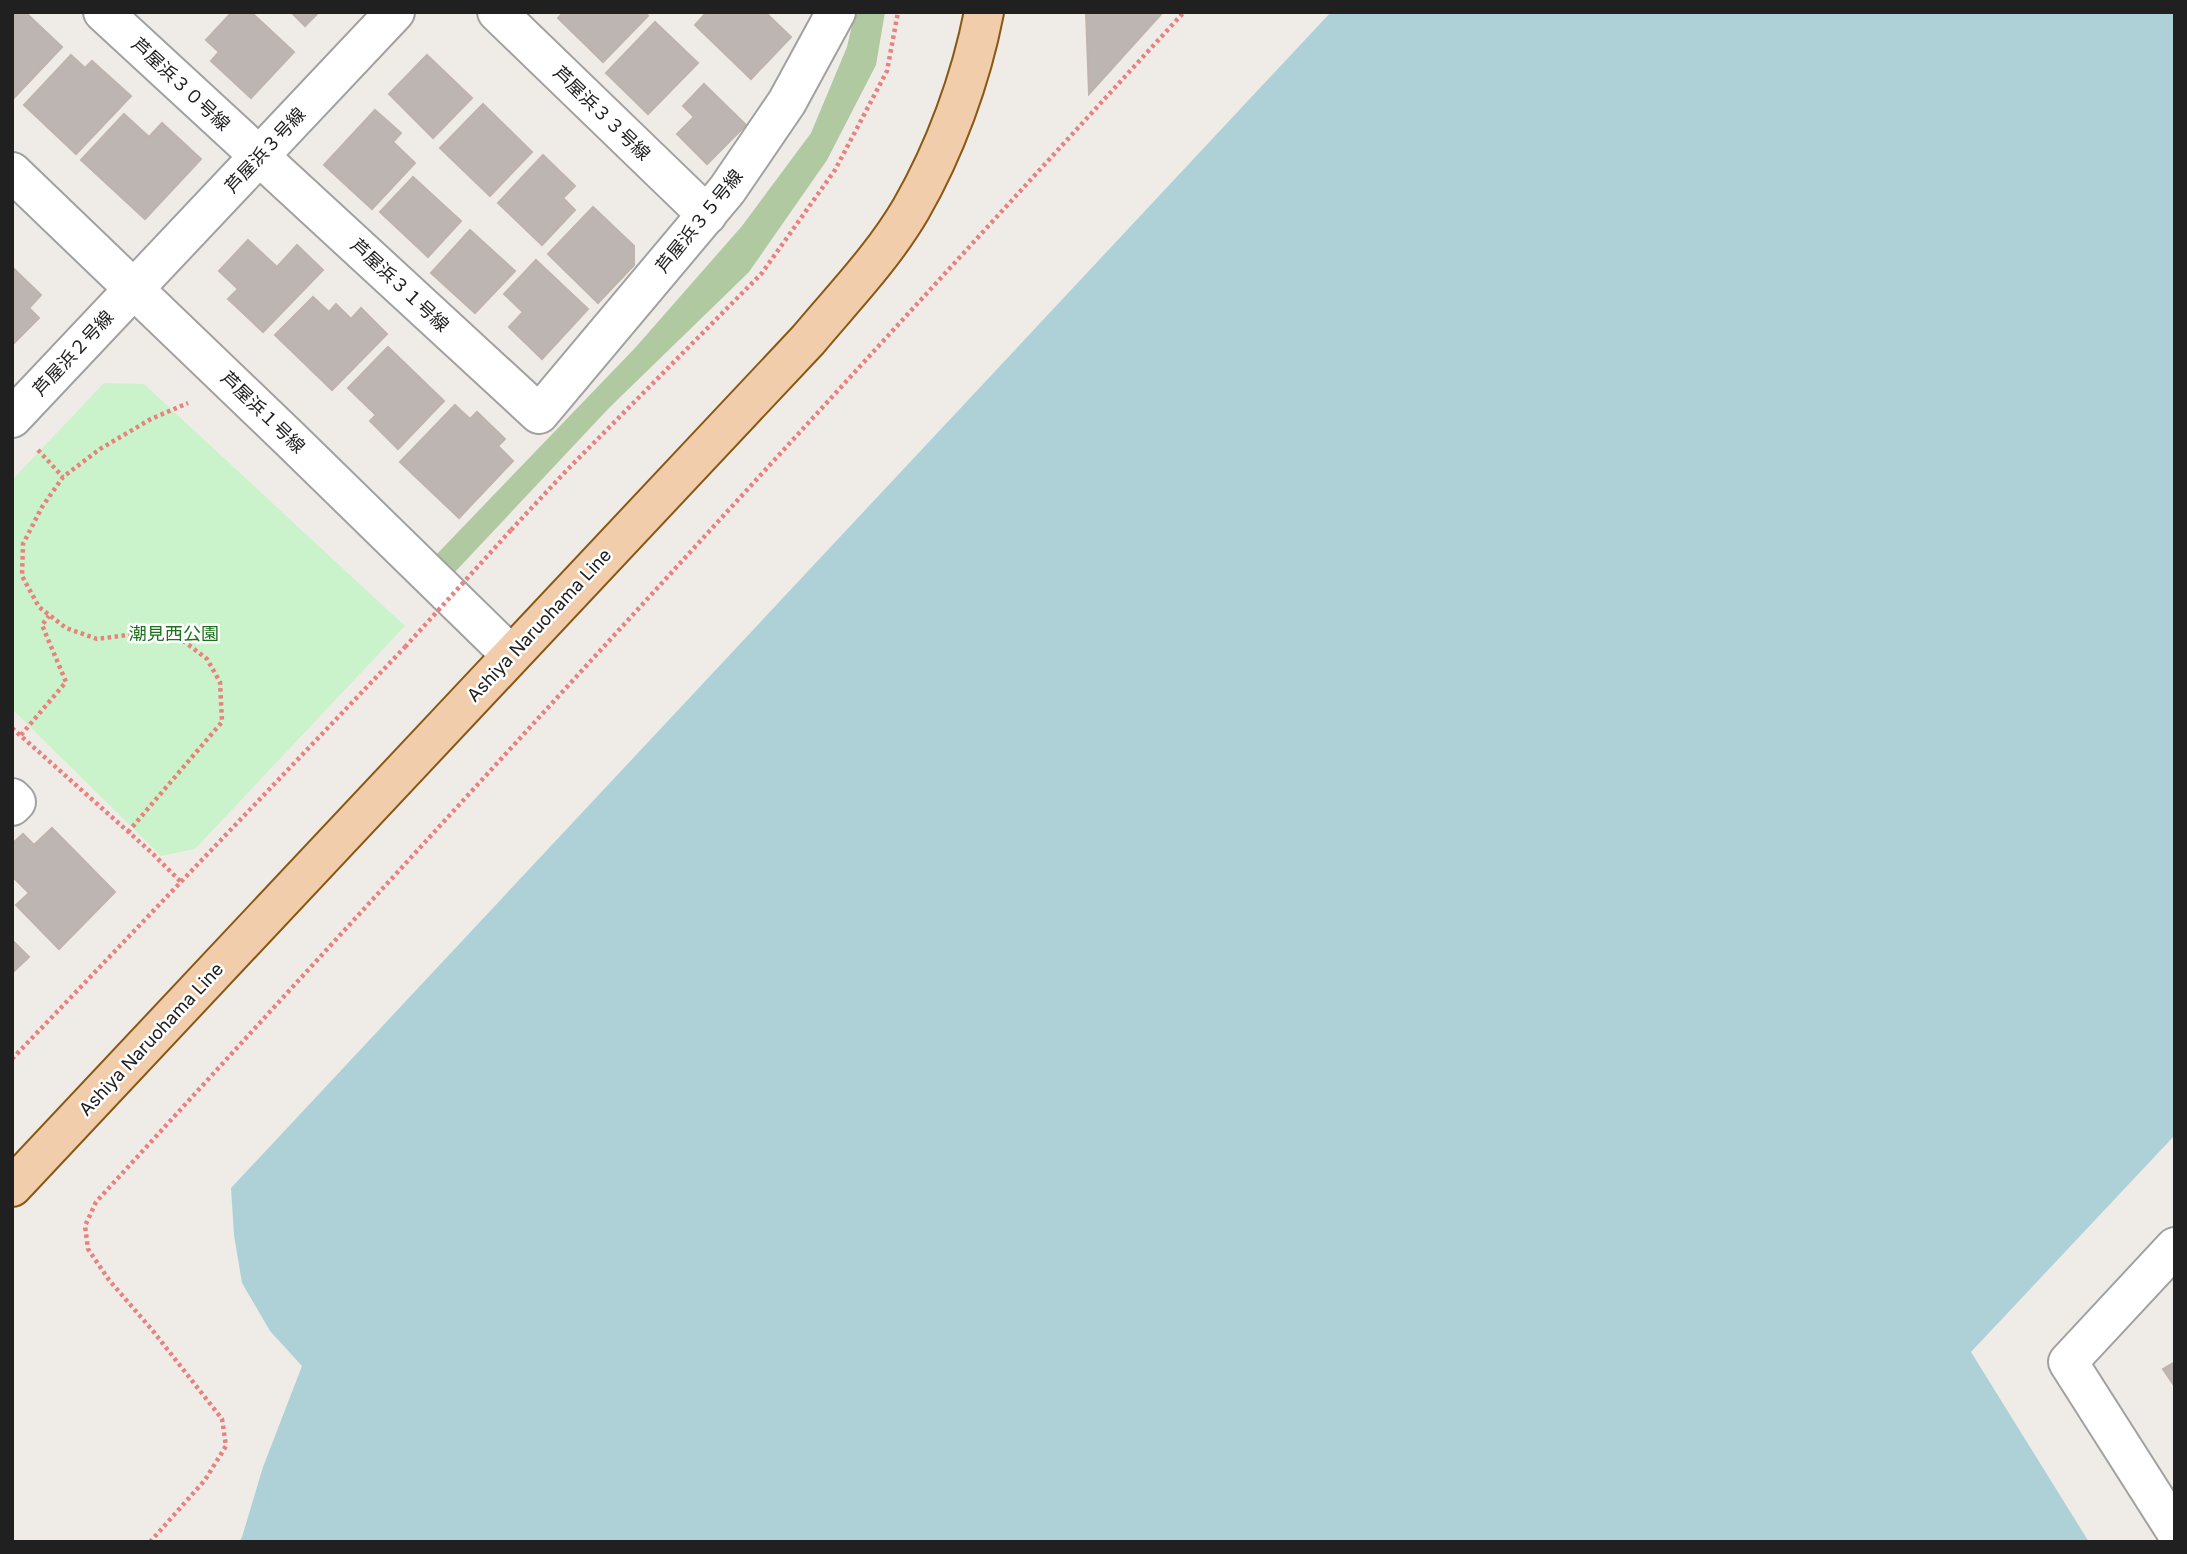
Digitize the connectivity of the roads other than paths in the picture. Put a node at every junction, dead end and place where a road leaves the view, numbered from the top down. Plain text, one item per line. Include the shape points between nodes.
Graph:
1 (103, 12) edge
2 (395, 12) edge
3 (498, 12) edge
4 (836, 12) edge
5 (984, 12) edge
6 (260, 156) junction
7 (12, 172) edge
8 (707, 215) junction
9 (135, 288) junction
10 (539, 415) joint
11 (12, 418) edge
12 (511, 655) junction
13 (12, 798) edge
14 (12, 806) edge
15 (12, 1187) edge
16 (2175, 1247) edge
17 (2175, 1530) edge

1 - 6 street, 芦屋浜３０号線
2 - 6 street, 芦屋浜３号線
3 - 8 street, 芦屋浜３３号線
4 - 8 street, 芦屋浜３５号線 via 787,102
5 - 12 main road, Ashiya Naruohama Line via 957,107 911,209 881,253 808,340
6 - 9 street, 芦屋浜３号線
6 - 10 street, 芦屋浜３１号線
7 - 9 street, 芦屋浜１号線
8 - 10 street, 芦屋浜３５号線
9 - 11 street, 芦屋浜２号線
9 - 12 street, 芦屋浜１号線
12 - 15 main road, Ashiya Naruohama Line
13 - 14 street via 16,802
16 - 17 street via 2068,1362

